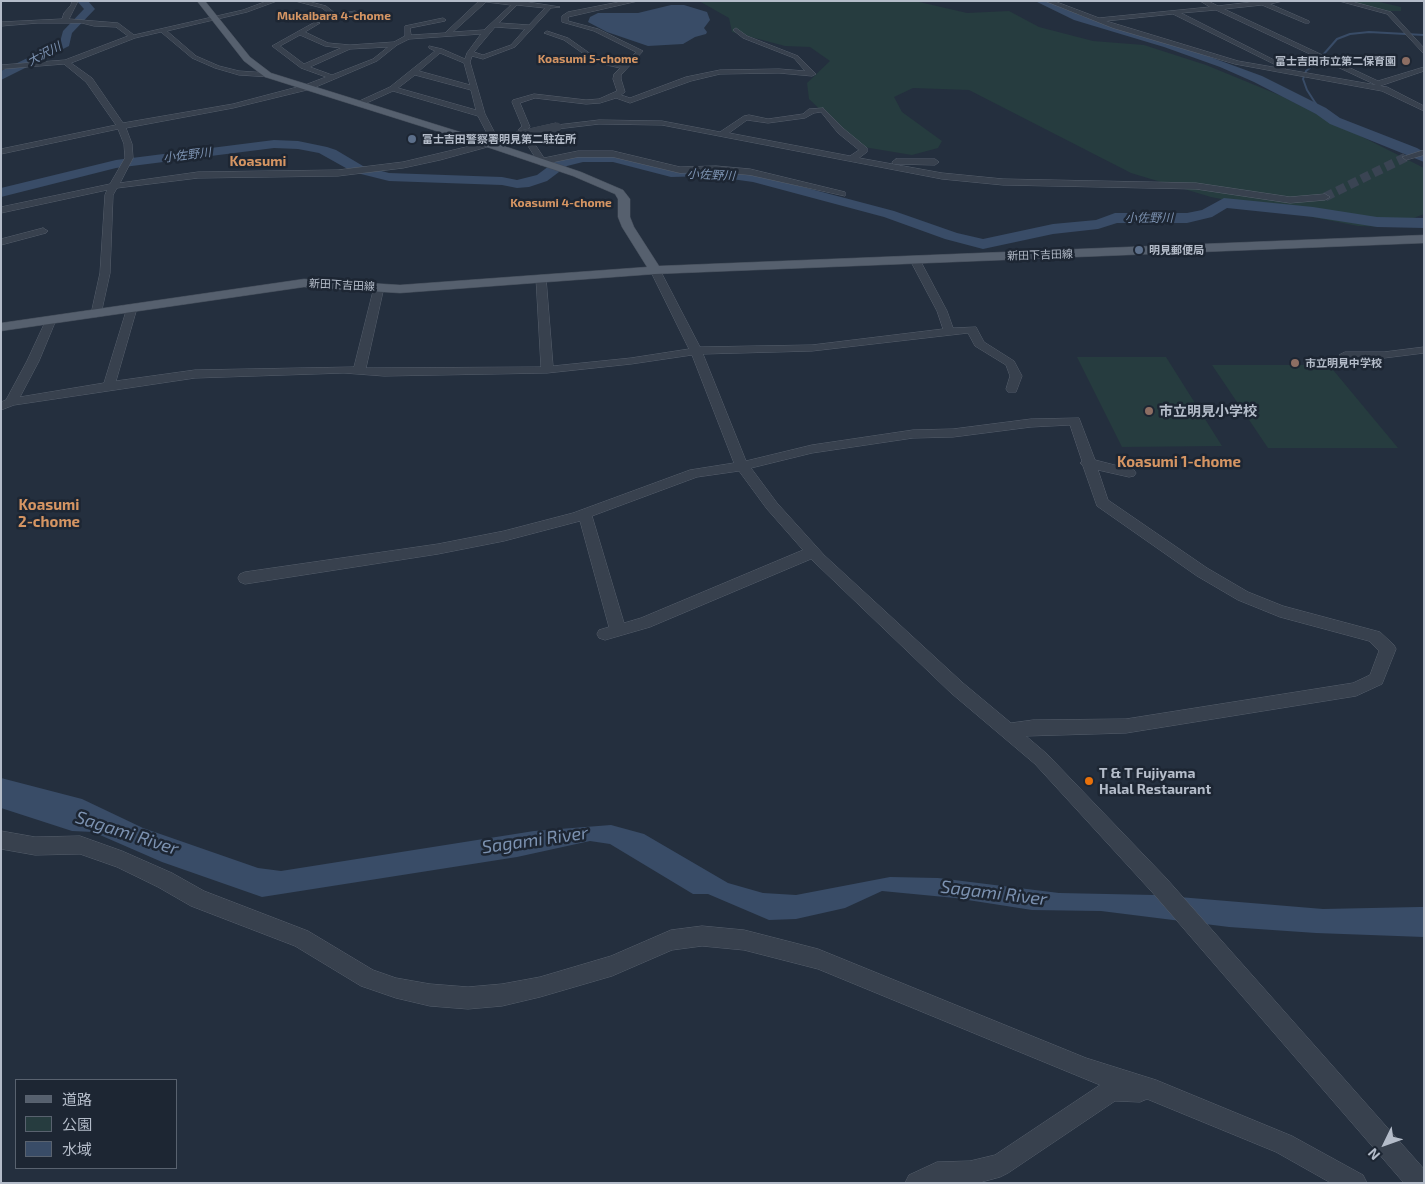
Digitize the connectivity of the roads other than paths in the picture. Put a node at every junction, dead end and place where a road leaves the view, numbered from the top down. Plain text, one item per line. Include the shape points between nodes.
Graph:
1 (75, 1) edge
2 (201, 1) edge
3 (274, 1) edge
4 (298, 1) edge
5 (483, 1) edge
6 (488, 1) edge
7 (602, 1) edge
8 (635, 1) edge
9 (1048, 1) edge
10 (1203, 1) edge
11 (1280, 1) edge
12 (1342, 1) edge
13 (517, 2) edge
14 (1262, 3) junction
15 (550, 6) junction
16 (614, 6) junction
17 (1217, 8) junction
18 (575, 12) junction
19 (1173, 12) junction
20 (354, 13) dead end
21 (216, 18) junction
22 (420, 18) dead end
23 (443, 20) junction
24 (1094, 20) junction
25 (68, 21) junction
26 (459, 22) junction
27 (1307, 22) dead end
28 (317, 23) dead end
29 (576, 23) junction
30 (2, 24) edge
31 (493, 25) junction
32 (532, 27) junction
33 (164, 30) junction
34 (736, 30) dead end
35 (300, 32) junction
36 (486, 32) junction
37 (547, 33) junction
38 (447, 34) junction
39 (538, 36) dead end
40 (134, 37) junction
41 (408, 37) junction
42 (529, 38) dead end
43 (519, 40) junction
44 (395, 44) junction
45 (350, 47) junction
46 (440, 50) junction
47 (1424, 52) edge
48 (470, 53) junction
49 (66, 62) junction
50 (467, 62) junction
51 (624, 66) junction
52 (1, 67) edge
53 (303, 67) junction
54 (1424, 69) edge
55 (413, 72) junction
56 (268, 75) junction
57 (1301, 75) junction
58 (332, 77) junction
59 (1378, 83) junction
60 (308, 86) junction
61 (393, 89) junction
62 (475, 89) junction
63 (1384, 89) junction
64 (616, 96) junction
65 (359, 103) junction
66 (1424, 109) edge
67 (482, 114) junction
68 (121, 126) junction
69 (721, 135) junction
70 (492, 143) junction
71 (864, 150) junction
72 (1, 152) edge
73 (1424, 152) edge
74 (1409, 156) tunnel mouth
75 (850, 160) junction
76 (543, 162) junction
77 (935, 162) dead end
78 (114, 186) junction
79 (842, 194) dead end
80 (1325, 197) tunnel mouth
81 (1, 210) edge
82 (43, 232) dead end
83 (1424, 239) edge
84 (1, 242) edge
85 (914, 260) junction
86 (656, 270) junction
87 (541, 278) junction
88 (379, 287) junction
89 (132, 308) junction
90 (96, 314) junction
91 (51, 320) junction
92 (1, 326) edge
93 (949, 331) junction
94 (1424, 350) edge
95 (696, 351) junction
96 (1345, 355) dead end
97 (547, 370) junction
98 (359, 371) junction
99 (109, 386) junction
100 (1012, 390) dead end
101 (6, 404) edge
102 (1087, 463) junction
103 (742, 466) junction
104 (1129, 473) dead end
105 (585, 515) junction
106 (813, 552) junction
107 (245, 578) dead end
108 (1009, 731) junction
109 (1, 840) edge
110 (1156, 1091) junction
111 (1339, 1179) edge
112 (917, 1183) edge
113 (1420, 1183) edge

1 - 25 street via 67,13
2 - 21 main road
3 - 21 street
4 - 20 street via 324,8 335,16
5 - 26 street
6 - 13 street
7 - 16 street
8 - 16 street
9 - 24 street
10 - 17 street
11 - 14 street
12 - 47 street via 1389,13
13 - 15 street
13 - 31 street
14 - 17 street
14 - 27 street
15 - 18 street
15 - 32 street
16 - 18 street
17 - 19 street
17 - 59 street
18 - 29 street via 564,18 565,22
19 - 24 street
19 - 57 street
21 - 33 street
21 - 56 main road via 247,59
22 - 23 street
23 - 26 street
23 - 41 street via 407,27
24 - 57 street via 1238,64
25 - 30 street
25 - 40 street via 118,25
26 - 38 street
28 - 35 street
29 - 37 street
29 - 51 street via 639,50
31 - 32 street
31 - 36 street
32 - 43 street
33 - 40 street
33 - 56 street via 194,57 217,67 239,73
34 - 64 street via 796,57 812,74 720,72 630,101
35 - 45 street via 327,45
35 - 53 street via 275,46
36 - 38 street
36 - 48 street
37 - 39 street
37 - 51 street via 566,39 593,58
38 - 41 street
40 - 49 street
41 - 44 street
41 - 46 street
42 - 43 street
43 - 48 street via 513,46 483,57
44 - 45 street
44 - 58 street via 375,60
45 - 53 street
46 - 50 street
46 - 55 street
48 - 50 street
49 - 52 street
49 - 68 street via 89,80
50 - 62 street
51 - 64 street via 617,78 621,92
53 - 58 street
54 - 59 street
55 - 61 street
55 - 62 street
56 - 60 main road
57 - 63 street
58 - 60 street
59 - 63 street
60 - 65 main road
60 - 68 street via 233,106
61 - 65 street
61 - 67 street
62 - 67 street
63 - 66 street
64 - 76 street via 586,102 534,96 516,102 526,126 522,130
65 - 70 main road
67 - 70 street
68 - 72 street
68 - 78 street via 129,158
69 - 70 street, bridge via 662,123 599,122 557,127
69 - 71 street via 744,118 768,121 823,110 840,131
69 - 75 street
70 - 76 main road
70 - 78 street via 403,165 338,173 216,174
71 - 75 street
71 - 77 street via 895,162
73 - 74 street
75 - 80 street via 942,176 1003,182 1196,186 1290,200
76 - 79 street via 578,154 614,154 680,170 750,172
76 - 86 main road via 619,192 624,199 624,217 628,227
78 - 81 street
78 - 90 street via 109,195 105,273
82 - 84 street
83 - 85 main road, 新田下吉田線
85 - 86 main road, 新田下吉田線
85 - 93 street via 942,311
86 - 87 main road, 新田下吉田線
86 - 95 street
87 - 88 main road, 新田下吉田線 via 400,289
87 - 97 street
88 - 89 main road, 新田下吉田線 via 304,283
88 - 98 street
89 - 90 main road, 新田下吉田線
89 - 99 street
90 - 91 main road, 新田下吉田線
91 - 92 main road, 新田下吉田線
91 - 101 street via 33,361
93 - 95 street via 812,348
93 - 100 street via 972,329 979,344 1010,363 1016,376
94 - 96 street
95 - 97 street
95 - 103 street
97 - 98 street
98 - 99 street via 195,374
99 - 101 street
102 - 103 street via 1075,421 913,434 812,449
102 - 104 street
102 - 108 street via 1102,503 1202,572 1243,596 1280,611 1374,636 1388,649 1376,678 1356,689 1126,726 1033,727
103 - 105 street via 695,473
103 - 106 street
105 - 106 street via 611,632 645,623
105 - 107 street via 438,549
106 - 108 street via 957,688
108 - 113 street via 1041,758 1159,886
109 - 110 street via 35,846 80,845 122,860 198,899 301,938 368,979 396,988 468,998 502,995 612,966 671,940 702,936 744,940 818,959 1086,1069
110 - 111 street via 1284,1144
110 - 112 street via 1112,1090 1000,1165 970,1173 937,1174

